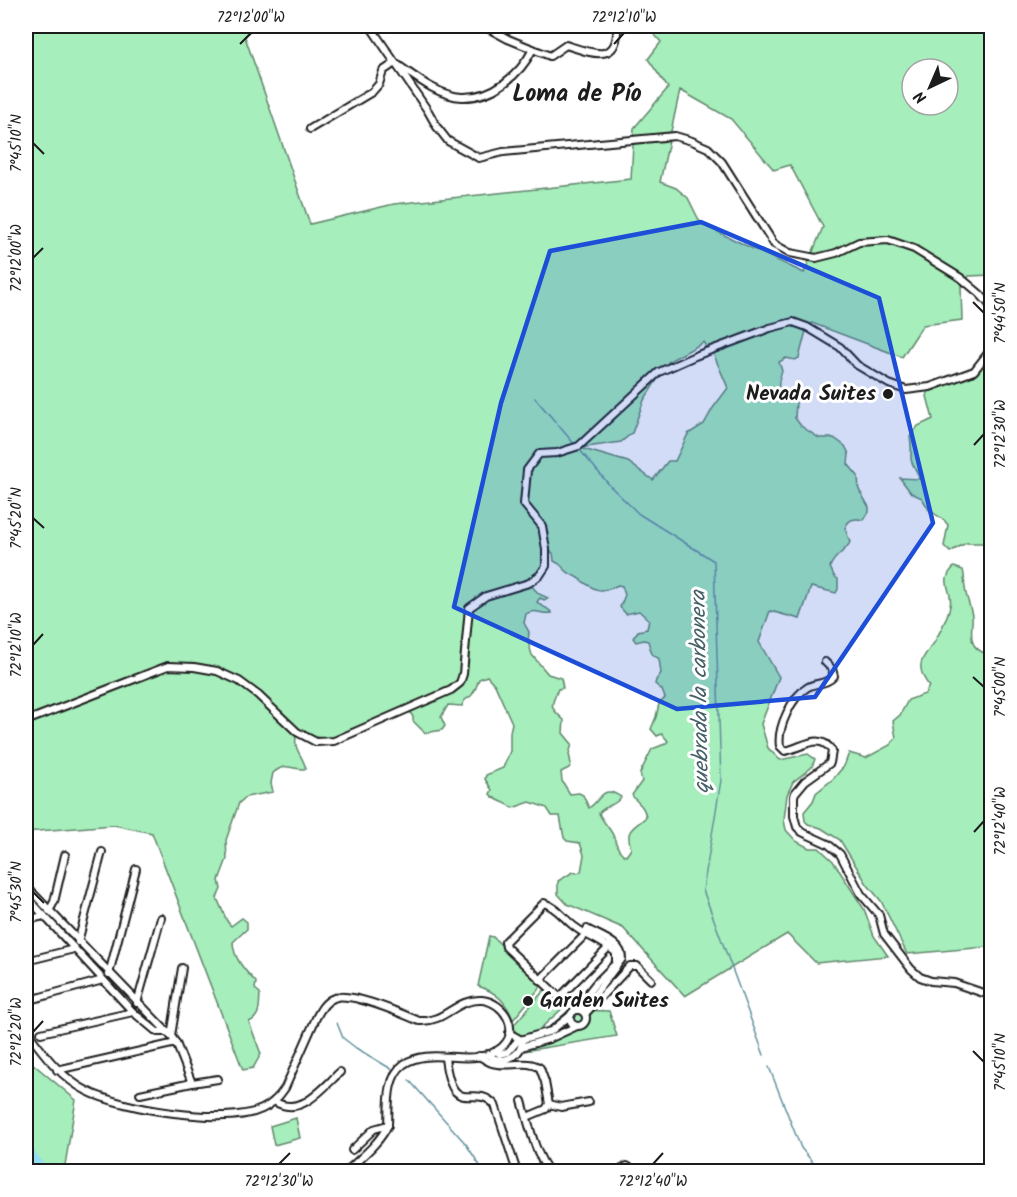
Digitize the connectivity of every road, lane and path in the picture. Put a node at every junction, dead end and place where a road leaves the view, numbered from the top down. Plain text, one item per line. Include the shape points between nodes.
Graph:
1 (370, 26) edge
2 (484, 26) edge
3 (616, 26) edge
4 (533, 49) junction
5 (396, 63) junction
6 (310, 129) dead end
7 (992, 312) edge
8 (992, 348) edge
9 (990, 356) edge
10 (825, 662) dead end
11 (26, 721) edge
12 (102, 852) dead end
13 (65, 855) dead end
14 (136, 869) dead end
15 (26, 886) edge
16 (26, 896) edge
17 (46, 914) junction
18 (161, 918) dead end
19 (26, 920) edge
20 (588, 932) junction
21 (78, 942) junction
22 (611, 945) junction
23 (74, 949) junction
24 (26, 961) edge
25 (182, 968) dead end
26 (109, 974) junction
27 (103, 980) junction
28 (540, 980) junction
29 (651, 980) dead end
30 (992, 996) edge
31 (26, 1000) edge
32 (137, 1003) junction
33 (133, 1012) junction
34 (578, 1013) junction
35 (577, 1026) junction
36 (26, 1030) edge
37 (41, 1033) dead end
38 (168, 1034) junction
39 (509, 1034) junction
40 (176, 1042) junction
41 (520, 1042) junction
42 (496, 1051) junction
43 (488, 1054) junction
44 (478, 1056) junction
45 (445, 1058) junction
46 (57, 1070) junction
47 (340, 1072) dead end
48 (218, 1079) dead end
49 (192, 1083) junction
50 (140, 1094) dead end
51 (274, 1101) junction
52 (522, 1101) dead end
53 (589, 1102) dead end
54 (549, 1104) junction
55 (527, 1117) junction
56 (388, 1125) junction
57 (352, 1150) dead end
58 (346, 1172) edge
59 (517, 1172) edge
60 (550, 1172) edge
61 (617, 1172) edge
62 (637, 1172) edge

1 - 5 street
2 - 4 street
3 - 4 street via 615,46 600,54 566,45 550,56
4 - 5 street via 514,76 498,87 461,97 426,84
5 - 6 street via 383,71 372,92
5 - 7 street via 448,141 479,158 503,152 675,136 708,148 722,162 774,244 790,253 816,258 859,242 888,240 914,249 961,278
8 - 9 street
9 - 11 street via 974,371 930,387 906,390 857,365 840,347 793,322 659,372 579,446 538,454 527,470 524,504 542,526 546,566 529,583 486,596 469,608 460,683 334,741 316,742 297,732 239,681 217,671 194,667 168,666
10 - 30 street via 834,676 807,687 797,697 780,734 780,746 785,751 816,741 832,751 830,763 795,793 795,824 802,832 835,848 861,894 879,915 885,934 917,975
12 - 21 street
13 - 17 street via 54,902
14 - 26 street
15 - 17 street
16 - 17 street
17 - 19 street
17 - 21 street
17 - 23 street
18 - 32 street
20 - 22 street
20 - 28 street
20 - 28 street via 544,903 505,942
21 - 26 street
22 - 28 street via 560,997
22 - 34 street via 622,954 622,959
23 - 24 street
23 - 27 street
25 - 38 street
26 - 32 street
27 - 31 street
27 - 33 street
29 - 34 street via 637,966 630,966
32 - 38 street
33 - 37 street
33 - 38 street via 157,1032
34 - 35 street via 571,1022
34 - 35 street via 585,1022
34 - 41 street via 551,1031
35 - 41 street via 549,1039
36 - 46 street
38 - 40 street
39 - 41 street
39 - 42 street
39 - 51 street via 508,1016 494,1002 486,1000 465,1002 429,1022 339,996 321,1008 285,1088
40 - 46 street
40 - 49 street
41 - 42 street via 508,1052
41 - 43 street via 509,1058 492,1059
42 - 43 street
43 - 44 street
44 - 45 street
44 - 54 street via 498,1064 538,1066
45 - 56 street via 412,1060 396,1072
45 - 59 street via 449,1081 457,1094 486,1098 495,1105
46 - 51 street via 104,1099 155,1110 233,1116 261,1110
47 - 51 street via 299,1106 286,1107
48 - 49 street
49 - 50 street
52 - 55 street
53 - 54 street via 561,1107
54 - 55 street
55 - 60 street
56 - 57 street via 375,1129
56 - 58 street
61 - 62 street via 627,1166

